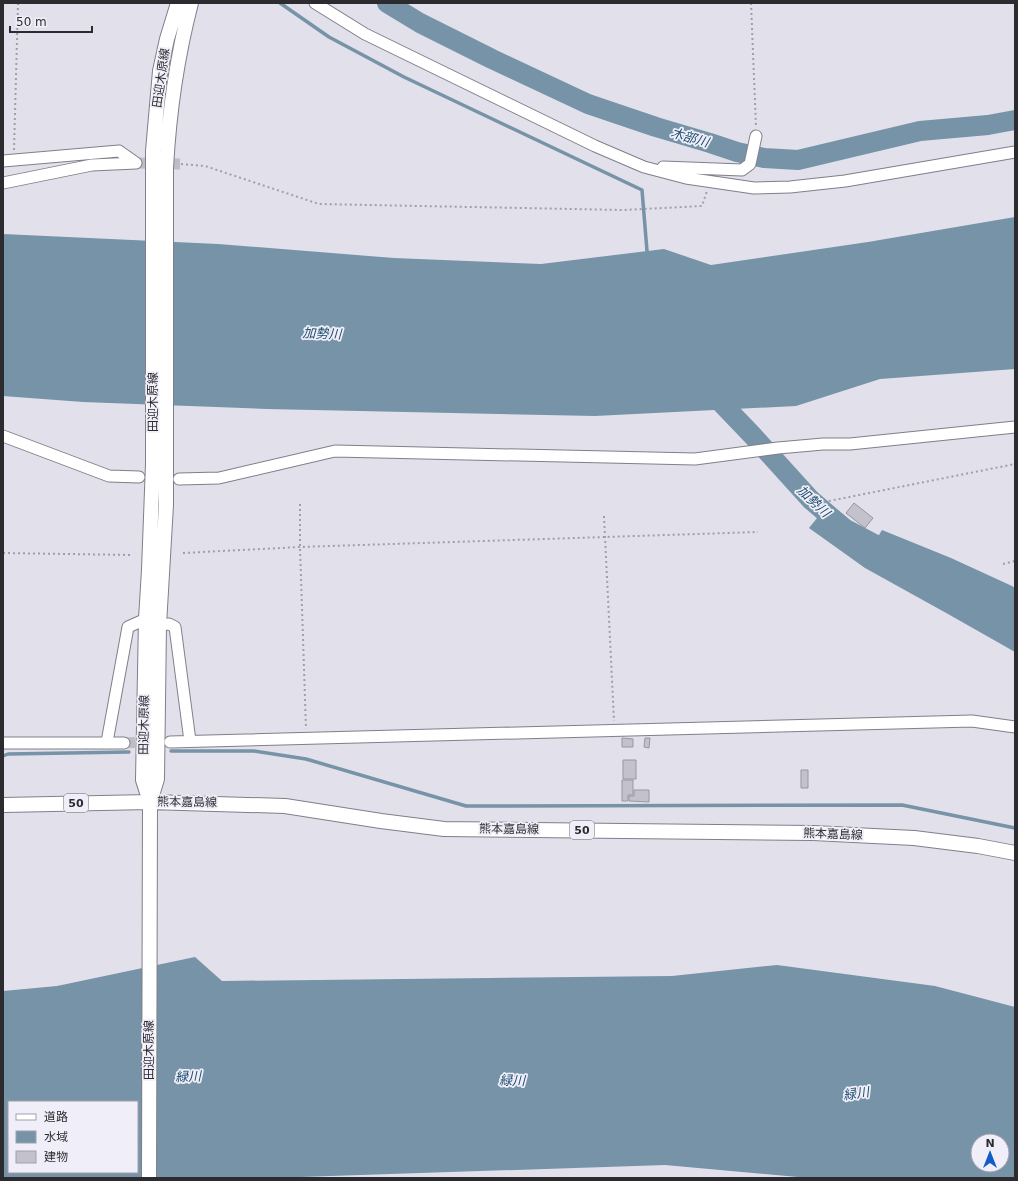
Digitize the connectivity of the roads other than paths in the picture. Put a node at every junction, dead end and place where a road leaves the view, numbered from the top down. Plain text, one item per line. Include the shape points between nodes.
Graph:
1 (178, 3) edge
2 (191, 3) edge
3 (315, 3) edge
4 (756, 136) road end
5 (1015, 152) edge
6 (9, 160) edge
7 (644, 167) junction
8 (3, 183) edge
9 (159, 230) junction
10 (1015, 427) edge
11 (3, 436) edge
12 (159, 449) junction
13 (139, 477) dead end
14 (179, 479) dead end
15 (146, 619) junction
16 (159, 625) junction
17 (1015, 727) edge
18 (190, 741) junction
19 (107, 742) junction
20 (124, 742) tunnel mouth
21 (170, 742) dead end
22 (3, 743) edge
23 (150, 802) junction
24 (3, 805) edge
25 (1015, 853) edge
26 (149, 1178) edge

1 - 9 main road, 田迎木原線 via 160,71 153,151
2 - 9 main road, 田迎木原線 via 180,49 168,128
3 - 7 street via 365,34 595,146
4 - 7 street via 750,164 742,170
5 - 7 street via 845,181 790,187 754,188 686,178
6 - 8 street via 119,152 136,163 92,165
9 - 12 main road, 田迎木原線
10 - 14 street via 850,444 778,448 695,459 336,451 219,478
11 - 13 street via 109,476
12 - 15 main road, 田迎木原線
12 - 16 main road, 田迎木原線 via 166,505
15 - 19 street via 128,627
15 - 23 main road, 田迎木原線 via 142,780
16 - 18 street via 169,624 175,627
16 - 23 main road, 田迎木原線 via 157,779
17 - 18 street via 972,721
18 - 21 street
19 - 20 street
19 - 22 street
23 - 24 main road, 熊本嘉島線 / 50
23 - 25 main road, 熊本嘉島線 / 50 via 284,806 444,829 813,833 914,838
23 - 26 main road, 田迎木原線

